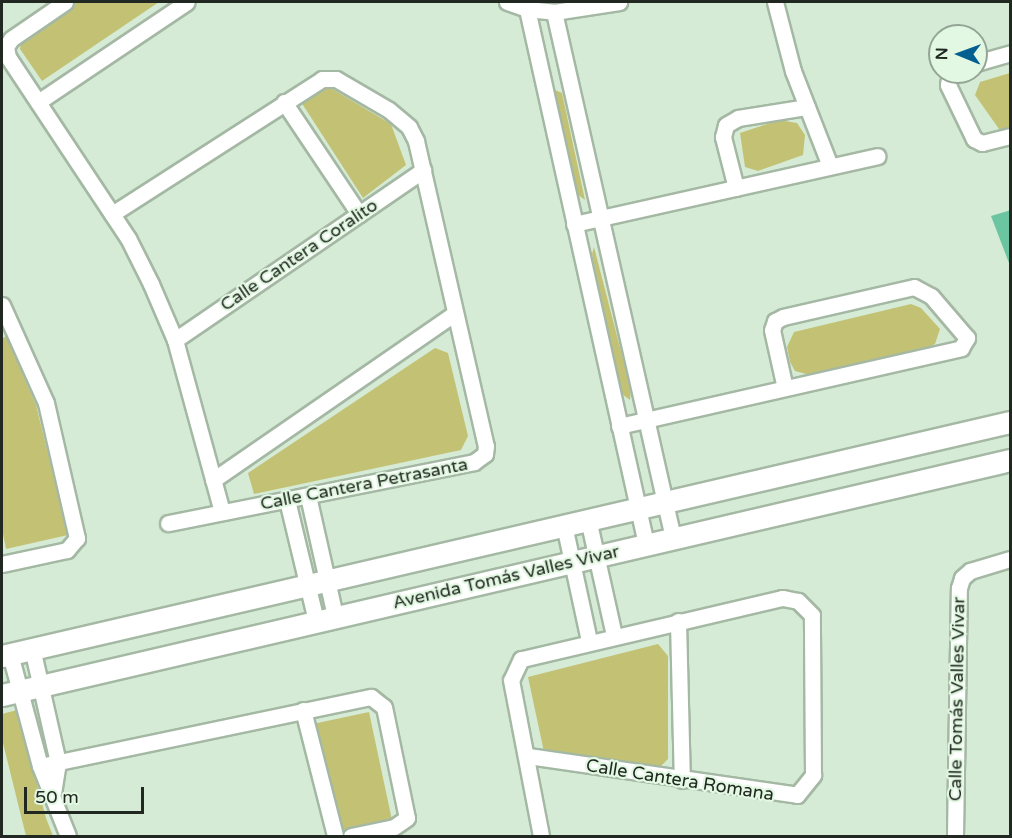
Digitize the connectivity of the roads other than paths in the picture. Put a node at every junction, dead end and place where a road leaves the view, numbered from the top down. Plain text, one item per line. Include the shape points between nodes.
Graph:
1 (65, 2) edge
2 (187, 2) edge
3 (507, 2) edge
4 (619, 2) edge
5 (775, 2) edge
6 (527, 9) junction
7 (554, 12) junction
8 (1011, 53) edge
9 (988, 60) edge
10 (948, 84) edge
11 (38, 102) junction
12 (284, 102) junction
13 (807, 106) junction
14 (1011, 136) edge
15 (878, 156) dead end
16 (830, 166) junction
17 (423, 170) junction
18 (736, 188) junction
19 (112, 214) junction
20 (359, 214) junction
21 (601, 219) junction
22 (574, 224) junction
23 (455, 313) junction
24 (4, 314) edge
25 (175, 340) junction
26 (785, 388) junction
27 (645, 420) junction
28 (1011, 423) edge
29 (619, 426) junction
30 (1011, 460) edge
31 (213, 480) junction
32 (308, 496) junction
33 (287, 500) junction
34 (664, 501) junction
35 (638, 507) junction
36 (222, 513) junction
37 (588, 519) junction
38 (168, 524) dead end
39 (564, 525) junction
40 (673, 538) junction
41 (646, 544) junction
42 (321, 552) junction
43 (300, 556) junction
44 (596, 556) junction
45 (1011, 559) edge
46 (2, 562) edge
47 (572, 562) junction
48 (317, 582) junction
49 (602, 584) junction
50 (578, 589) junction
51 (325, 618) junction
52 (678, 621) junction
53 (614, 635) junction
54 (590, 641) junction
55 (32, 648) junction
56 (6, 655) edge
57 (41, 686) junction
58 (10, 693) edge
59 (303, 710) junction
60 (47, 715) junction
61 (27, 720) junction
62 (528, 756) junction
63 (58, 762) junction
64 (39, 766) junction
65 (682, 780) junction
66 (52, 792) junction
67 (68, 837) edge
68 (335, 837) edge
69 (351, 837) edge
70 (541, 837) edge
71 (955, 837) edge

1 - 11 street via 11,39 6,47
2 - 11 street
3 - 6 street
4 - 7 street
5 - 13 street via 784,43
6 - 7 street
6 - 22 street
7 - 21 street
8 - 9 street
10 - 14 street via 974,139 982,143
11 - 19 street
12 - 17 street, Calle Cantera Petrasanta via 322,79 336,79 400,117 416,141
12 - 19 street, Calle Cantera Petrasanta
12 - 20 street
13 - 16 street
13 - 18 street via 738,118 726,125 723,137
15 - 16 street
16 - 18 street
17 - 20 street, Calle Cantera Coralito
17 - 23 street, Calle Cantera Petrasanta
18 - 21 street
19 - 25 street via 151,284
20 - 25 street, Calle Cantera Coralito
21 - 22 street
21 - 27 street
22 - 29 street
23 - 31 street
23 - 32 street, Calle Cantera Petrasanta via 485,454 474,462
24 - 46 street via 46,403 77,538 67,550
25 - 31 street
26 - 26 street via 961,348 967,338 931,296 914,287 783,317 775,321 772,330
26 - 27 street
27 - 29 street
27 - 34 street
28 - 34 main road, Avenida Tomás Valles Vivar
29 - 35 street
30 - 40 main road, Avenida Tomás Valles Vivar
31 - 36 street
32 - 33 street, Calle Cantera Petrasanta
32 - 42 street
33 - 36 street, Calle Cantera Petrasanta
33 - 43 street
34 - 35 main road, Avenida Tomás Valles Vivar
34 - 40 street
35 - 37 main road, Avenida Tomás Valles Vivar
35 - 41 street
36 - 38 street, Calle Cantera Petrasanta
37 - 39 main road, Avenida Tomás Valles Vivar
37 - 44 street
39 - 47 street
39 - 48 main road, Avenida Tomás Valles Vivar
40 - 41 main road, Avenida Tomás Valles Vivar
41 - 44 main road, Avenida Tomás Valles Vivar
42 - 43 street
42 - 48 street
43 - 48 street
44 - 47 main road, Avenida Tomás Valles Vivar
44 - 49 street
45 - 71 street, Calle Tomás Valles Vivar via 969,571 959,588
47 - 50 street
47 - 51 main road, Avenida Tomás Valles Vivar
48 - 51 street
48 - 55 main road, Avenida Tomás Valles Vivar
49 - 50 street
49 - 53 street
50 - 54 street
51 - 57 main road, Avenida Tomás Valles Vivar
52 - 53 street, Calle Cantera Romana
52 - 65 street
52 - 65 street, Calle Cantera Romana via 791,598 807,608 813,625 813,766 804,791 790,797
53 - 54 street, Calle Cantera Romana
54 - 62 street, Calle Cantera Romana via 526,655 515,668 512,680
55 - 56 main road, Avenida Tomás Valles Vivar
55 - 57 street
56 - 58 street
57 - 58 main road, Avenida Tomás Valles Vivar
57 - 60 street
58 - 61 street
59 - 63 street
59 - 68 street
59 - 69 street via 364,697 380,701 384,707 407,818 394,827
60 - 61 street
60 - 63 street
61 - 64 street
62 - 65 street, Calle Cantera Romana
62 - 70 street, Calle Cantera Romana
63 - 64 street
63 - 66 street
64 - 66 street
66 - 67 street

